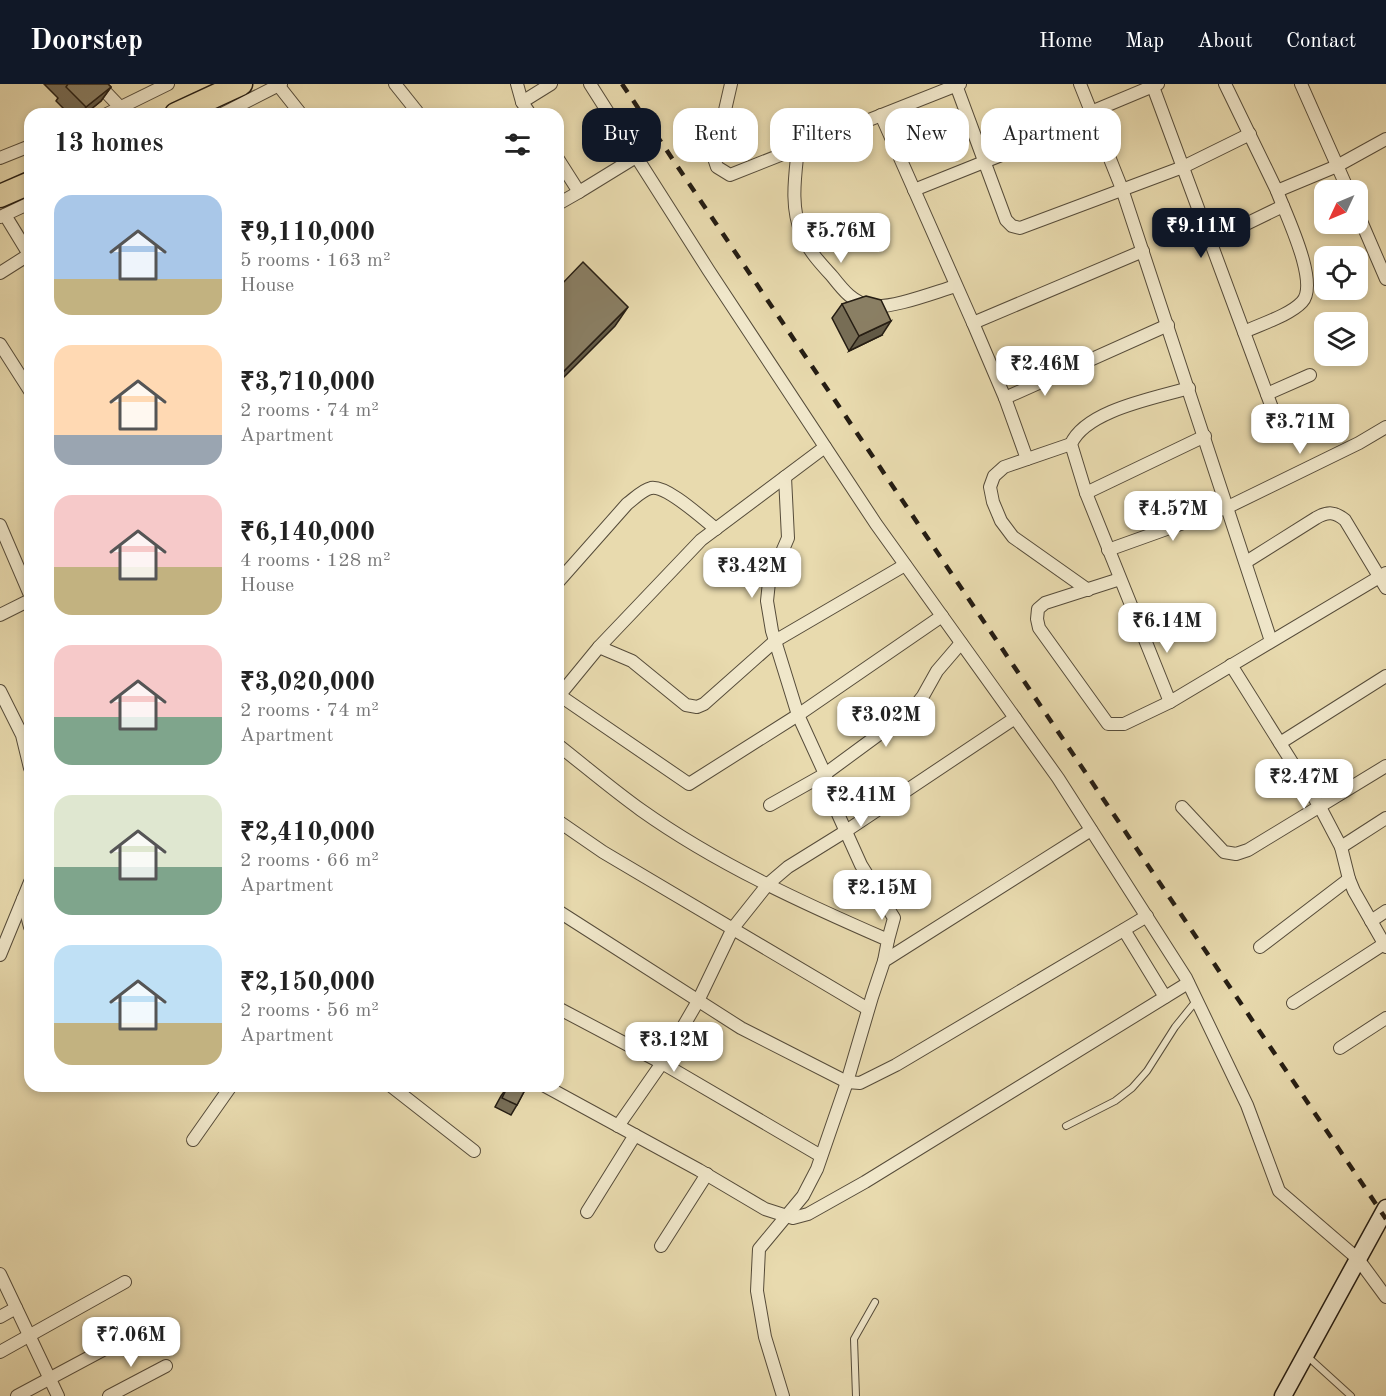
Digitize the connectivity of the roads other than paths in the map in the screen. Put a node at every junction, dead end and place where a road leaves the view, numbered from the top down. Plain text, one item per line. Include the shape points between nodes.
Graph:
1 (98, 84) edge
2 (241, 84) edge
3 (394, 84) edge
4 (517, 84) edge
5 (551, 84) edge
6 (590, 84) edge
7 (731, 84) edge
8 (1080, 84) edge
9 (1154, 84) edge
10 (1225, 84) edge
11 (1301, 84) edge
12 (163, 85) edge
13 (280, 85) edge
14 (958, 85) edge
15 (522, 102) junction
16 (120, 107) joint
17 (189, 108) edge
18 (234, 108) edge
19 (297, 108) edge
20 (414, 108) edge
21 (526, 108) edge
22 (605, 108) edge
23 (1089, 108) edge
24 (1106, 108) edge
25 (881, 115) junction
26 (873, 118) edge
27 (1250, 134) junction
28 (1386, 140) edge
29 (24, 148) edge
30 (981, 152) edge
31 (0, 158) edge
32 (770, 159) edge
33 (628, 162) edge
34 (639, 162) edge
35 (797, 162) edge
36 (982, 162) edge
37 (984, 162) edge
38 (1111, 162) edge
39 (1337, 166) junction
40 (1183, 167) junction
41 (564, 168) edge
42 (1343, 180) edge
43 (24, 189) edge
44 (1122, 189) junction
45 (914, 190) junction
46 (1277, 191) junction
47 (579, 192) junction
48 (564, 201) edge
49 (24, 204) edge
50 (1282, 206) junction
51 (2, 210) edge
52 (1367, 234) edge
53 (1210, 241) junction
54 (24, 245) edge
55 (1143, 251) junction
56 (24, 259) edge
57 (0, 273) edge
58 (1386, 279) edge
59 (956, 286) junction
60 (973, 323) junction
61 (1168, 325) junction
62 (1244, 332) junction
63 (0, 344) edge
64 (1310, 375) dead end
65 (24, 382) edge
66 (1189, 388) junction
67 (1267, 394) junction
68 (1005, 398) junction
69 (1278, 424) dead end
70 (1386, 427) edge
71 (1204, 436) junction
72 (1071, 444) junction
73 (825, 447) junction
74 (1027, 459) junction
75 (785, 477) junction
76 (1086, 493) junction
77 (1228, 507) junction
78 (0, 525) edge
79 (716, 529) junction
80 (1108, 550) junction
81 (1246, 562) junction
82 (905, 565) junction
83 (564, 572) edge
84 (1120, 579) junction
85 (1384, 579) edge
86 (24, 581) edge
87 (1088, 590) junction
88 (24, 603) edge
89 (0, 615) edge
90 (942, 616) junction
91 (775, 641) junction
92 (1271, 641) junction
93 (961, 644) junction
94 (599, 647) junction
95 (1231, 665) junction
96 (1386, 676) edge
97 (564, 690) edge
98 (0, 691) edge
99 (564, 699) edge
100 (1170, 702) junction
101 (798, 715) junction
102 (1015, 718) junction
103 (24, 730) edge
104 (1280, 743) junction
105 (564, 750) edge
106 (1386, 766) edge
107 (825, 774) junction
108 (770, 805) dead end
109 (1182, 807) dead end
110 (1320, 807) junction
111 (1386, 818) edge
112 (564, 825) edge
113 (1091, 830) junction
114 (846, 831) junction
115 (1341, 847) junction
116 (1349, 879) junction
117 (768, 884) junction
118 (23, 899) joint
119 (24, 903) edge
120 (1386, 911) edge
121 (564, 915) edge
122 (1147, 916) junction
123 (1371, 921) junction
124 (733, 928) junction
125 (1124, 930) junction
126 (888, 940) junction
127 (1385, 945) edge
128 (1260, 947) dead end
129 (0, 955) edge
130 (884, 961) junction
131 (1188, 983) junction
132 (1165, 998) junction
133 (1197, 1000) junction
134 (698, 1001) junction
135 (1293, 1003) dead end
136 (868, 1009) junction
137 (564, 1011) edge
138 (1386, 1018) edge
139 (1340, 1048) dead end
140 (662, 1063) junction
141 (847, 1082) junction
142 (227, 1092) edge
143 (399, 1092) edge
144 (556, 1092) edge
145 (618, 1126) junction
146 (1066, 1126) dead end
147 (635, 1135) junction
148 (193, 1140) dead end
149 (474, 1151) dead end
150 (821, 1156) junction
151 (707, 1174) junction
152 (1386, 1209) edge
153 (587, 1212) dead end
154 (785, 1217) junction
155 (661, 1246) dead end
156 (1358, 1259) junction
157 (0, 1274) edge
158 (125, 1282) dead end
159 (1386, 1297) edge
160 (876, 1302) dead end
161 (16, 1308) junction
162 (0, 1317) edge
163 (144, 1328) dead end
164 (29, 1336) junction
165 (0, 1352) edge
166 (1305, 1355) junction
167 (166, 1366) dead end
168 (49, 1378) junction
169 (17, 1396) edge
170 (58, 1396) edge
171 (109, 1396) edge
172 (783, 1396) edge
173 (856, 1396) edge
174 (1283, 1396) edge
175 (1351, 1396) edge

1 - 16 street
2 - 17 highway
3 - 20 street
4 - 15 street
5 - 15 street
6 - 22 street
7 - 32 street via 714,158 717,167 730,175
8 - 23 street
9 - 24 street
9 - 40 street
10 - 27 street
11 - 39 street
12 - 16 street
13 - 18 street
13 - 19 street
14 - 25 street
14 - 30 street
15 - 21 street
25 - 26 street
25 - 45 street
27 - 40 street
27 - 46 street
28 - 39 street
29 - 31 street
33 - 47 street
34 - 73 street
35 - 59 street via 794,189 802,236 854,300 885,306
36 - 45 street
37 - 44 street via 1006,220 1020,228
38 - 44 street
39 - 42 street
39 - 46 street
40 - 44 street
40 - 53 street
41 - 47 street
43 - 51 highway
44 - 55 street
45 - 59 street
46 - 50 street
47 - 48 street
49 - 51 street
50 - 53 street
50 - 62 street via 1307,271 1307,291 1303,301 1288,311
51 - 54 street
52 - 58 street
53 - 62 street
55 - 60 street
55 - 61 street
56 - 57 street
59 - 60 street
60 - 68 street
61 - 66 street
61 - 68 street
62 - 67 street
63 - 65 street
64 - 67 street
66 - 71 street
66 - 72 street via 1098,418 1082,427
67 - 69 street
68 - 74 street
70 - 77 street
71 - 76 street
71 - 77 street
72 - 74 street
72 - 76 street
73 - 75 street
73 - 82 street
74 - 87 street via 1004,467 994,476 990,487 1001,521 1013,537
75 - 79 street
75 - 91 street via 788,538 769,582 766,601
76 - 80 street
77 - 80 street
77 - 81 street
78 - 86 street
79 - 83 street via 665,490 652,488 627,504
79 - 94 street
80 - 84 street
81 - 85 street via 1316,518 1336,513 1345,520
81 - 92 street
82 - 90 street
82 - 91 street
84 - 87 street
84 - 100 street
85 - 92 street
87 - 100 street via 1046,603 1038,609 1037,619 1103,719 1108,724 1124,724
88 - 89 street
90 - 93 street
90 - 101 street
91 - 94 street via 697,707 686,705 632,660
91 - 101 street
92 - 95 street
93 - 102 street
93 - 107 street via 937,671 912,710
94 - 97 street
95 - 100 street
95 - 104 street
96 - 104 street
98 - 103 street
99 - 101 street via 689,784
101 - 107 street
102 - 113 street
102 - 114 street
104 - 110 street
105 - 117 street via 641,810
106 - 110 street
107 - 108 street
107 - 114 street
109 - 110 street via 1224,852 1236,854
110 - 115 street
111 - 115 street
112 - 124 street
113 - 122 street
113 - 130 street
114 - 117 street
114 - 126 street via 861,865 894,918
115 - 116 street
116 - 123 street
116 - 128 street
117 - 124 street
117 - 126 street
118 - 119 street
118 - 129 street
120 - 123 street
121 - 134 street
122 - 125 street
122 - 131 street
123 - 127 street
124 - 134 street
124 - 136 street
125 - 132 street
125 - 141 street via 882,1073 860,1083
126 - 130 street
127 - 135 street
130 - 136 street
131 - 132 street
131 - 133 street
132 - 154 street via 865,1182 808,1214
133 - 146 lane via 1132,1088
133 - 156 street via 1247,1105 1279,1191
134 - 140 street
134 - 141 street via 741,1028
136 - 141 street
137 - 140 street
138 - 139 street
140 - 145 street
140 - 150 street
141 - 150 street
142 - 148 street
143 - 149 street
144 - 145 street
145 - 147 street
147 - 151 street
147 - 153 street
150 - 154 street via 803,1196
151 - 154 street
151 - 155 street
152 - 156 main road
154 - 172 street via 759,1249 757,1274 765,1337
156 - 159 street
156 - 166 main road
157 - 161 street
158 - 164 street
160 - 173 lane via 854,1339
161 - 162 street
161 - 164 street
163 - 168 street
164 - 165 street
164 - 168 street
166 - 174 main road
166 - 175 lane
167 - 171 street
168 - 169 street
168 - 170 street

